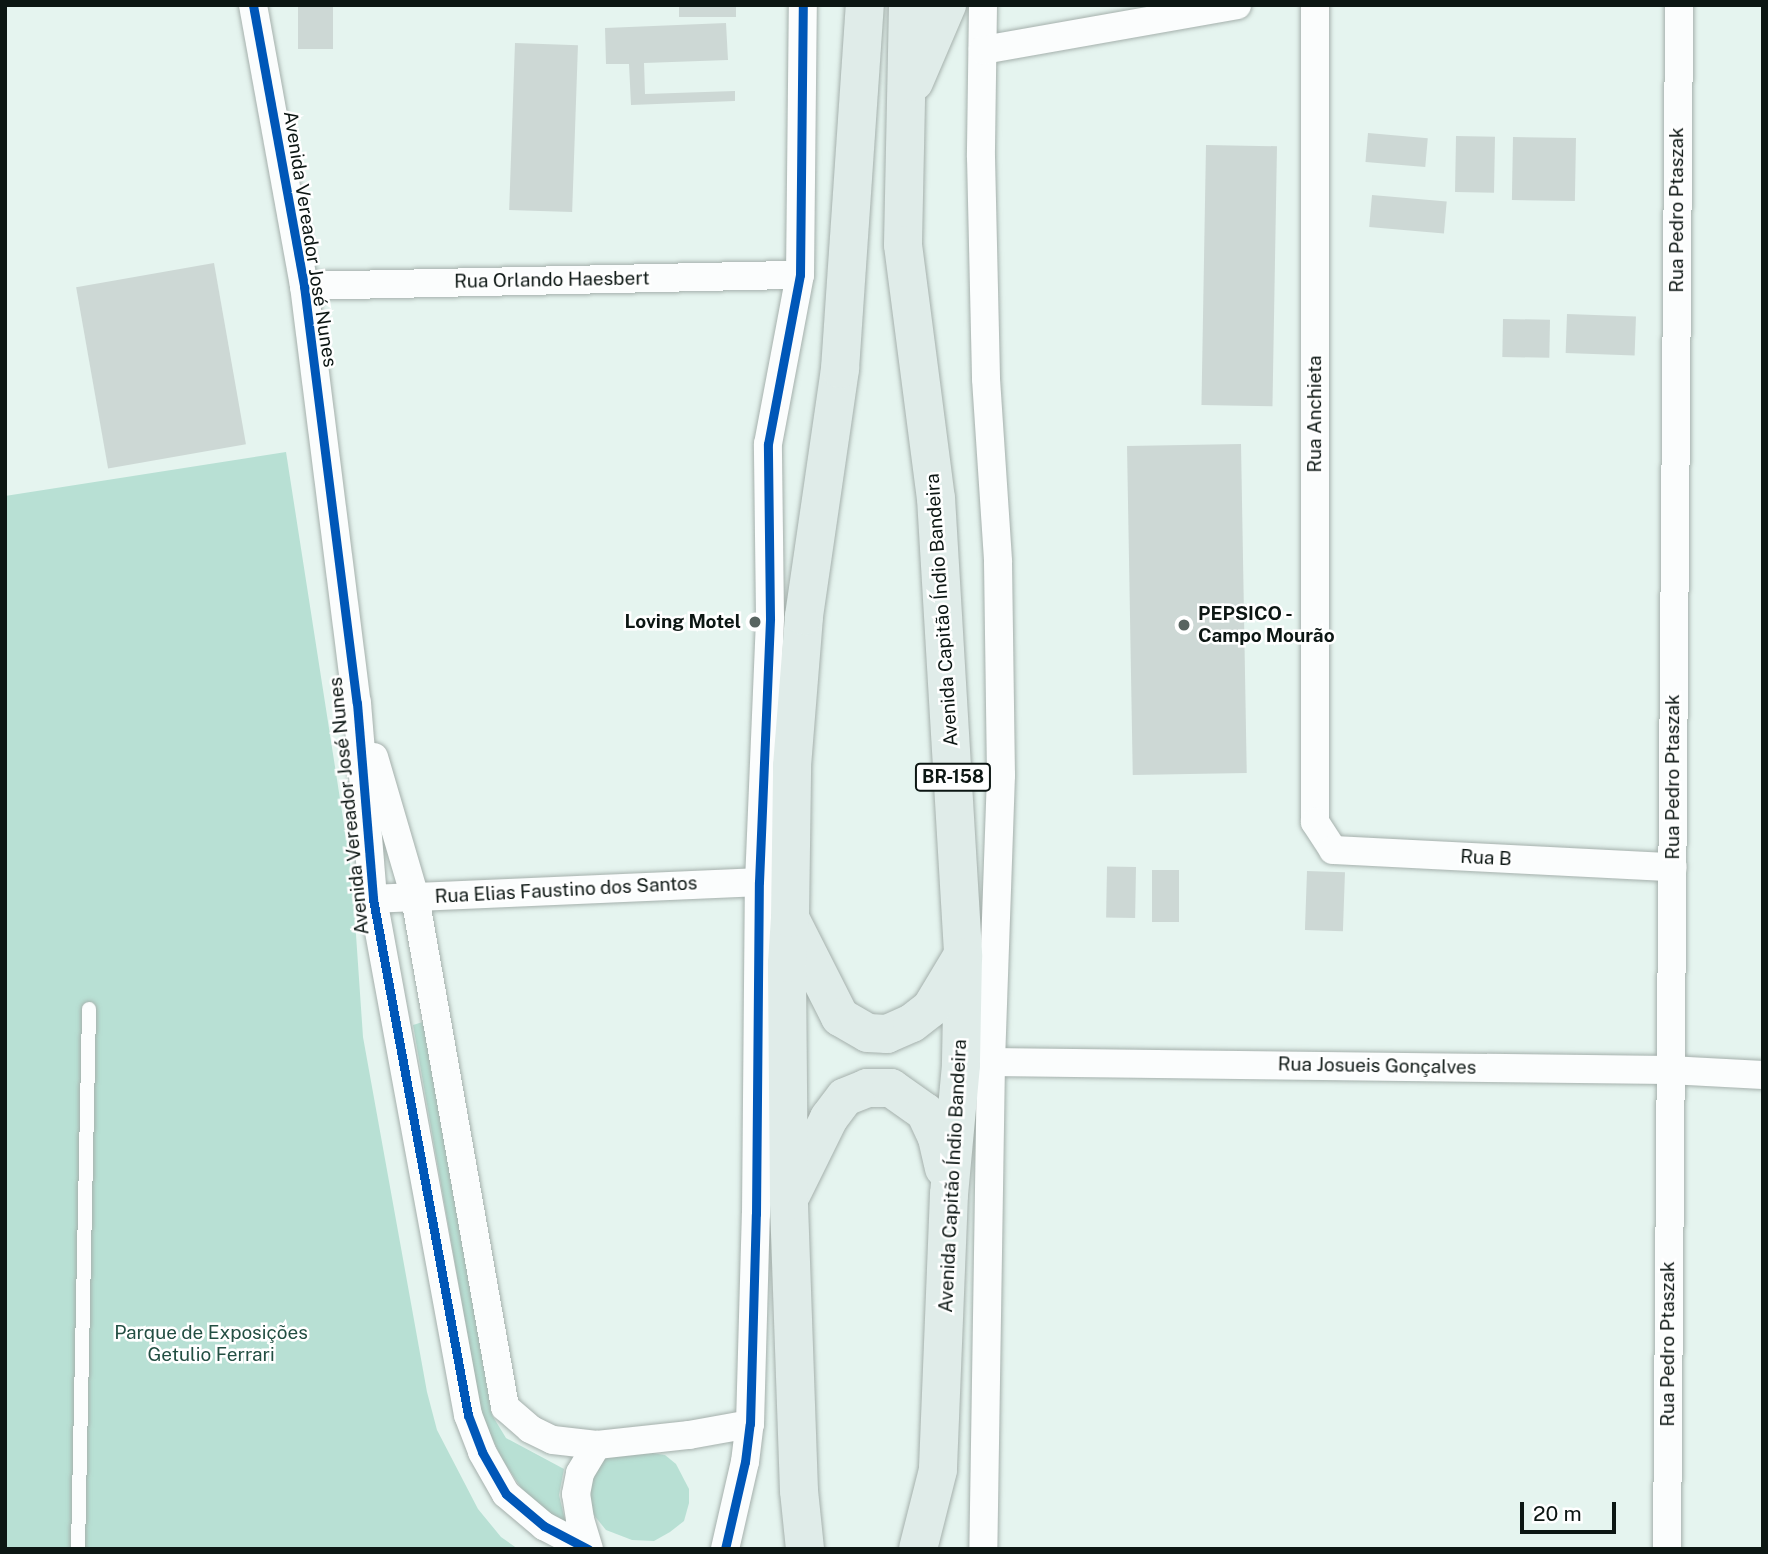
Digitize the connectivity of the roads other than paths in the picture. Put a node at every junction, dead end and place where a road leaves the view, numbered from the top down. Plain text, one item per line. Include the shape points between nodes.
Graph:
1 (253, 5) edge
2 (803, 5) edge
3 (865, 5) edge
4 (908, 5) edge
5 (947, 5) edge
6 (983, 5) edge
7 (1237, 5) edge
8 (1315, 5) edge
9 (1679, 5) edge
10 (983, 50) junction
11 (907, 101) junction
12 (800, 275) junction
13 (304, 286) junction
14 (357, 703) junction
15 (1315, 822) joint
16 (1673, 867) junction
17 (759, 882) junction
18 (415, 897) junction
19 (373, 899) junction
20 (790, 919) junction
21 (962, 957) junction
22 (89, 1009) dead end
23 (992, 1062) junction
24 (1669, 1070) junction
25 (1763, 1075) edge
26 (949, 1194) junction
27 (789, 1200) junction
28 (750, 1424) junction
29 (597, 1445) junction
30 (799, 1491) junction
31 (78, 1549) edge
32 (589, 1549) edge
33 (725, 1549) edge
34 (790, 1549) edge
35 (805, 1549) edge
36 (918, 1549) edge
37 (983, 1549) edge
38 (1667, 1549) edge

1 - 13 street, Avenida Vereador José Nunes
2 - 12 street
3 - 20 main road via 840,369 804,616 793,752
4 - 11 main road, Avenida Capitão Índio Bandeira / BR-158
5 - 11 main road
6 - 10 street
7 - 10 street
8 - 15 street, Rua Anchieta
9 - 16 street, Rua Pedro Ptaszak
10 - 23 street via 986,379 998,562 1001,775
11 - 21 main road, Avenida Capitão Índio Bandeira / BR-158 via 903,246 936,498
12 - 13 street, Rua Orlando Haesbert
12 - 17 street via 768,444 770,618
13 - 14 street, Avenida Vereador José Nunes
14 - 18 street, Avenida Vereador José Nunes
14 - 19 street, Avenida Vereador José Nunes
15 - 16 street, Rua B via 1333,850
16 - 24 street, Rua Pedro Ptaszak
17 - 18 street, Rua Elias Faustino dos Santos
17 - 28 street
18 - 19 street, Rua Elias Faustino dos Santos
18 - 29 street, Avenida Vereador José Nunes via 505,1407 530,1429 553,1440
19 - 32 street, Avenida Vereador José Nunes via 468,1415 506,1494 544,1525
20 - 21 main road via 840,1017 868,1033 887,1034 931,1008
20 - 27 main road
21 - 26 main road, Avenida Capitão Índio Bandeira / BR-158 via 961,1065
22 - 31 lane
23 - 24 street, Rua Josueis Gonçalves
23 - 37 street
24 - 25 street, Rua Josueis Gonçalves
24 - 38 street, Rua Pedro Ptaszak
26 - 27 main road via 937,1138 925,1112 891,1088 867,1088 845,1097 829,1118
26 - 36 main road, Avenida Capitão Índio Bandeira / BR-158 via 938,1470
27 - 30 main road
28 - 29 street, Avenida Vereador José Nunes
28 - 33 street
29 - 32 street via 580,1473 576,1494
30 - 34 main road
30 - 35 main road

